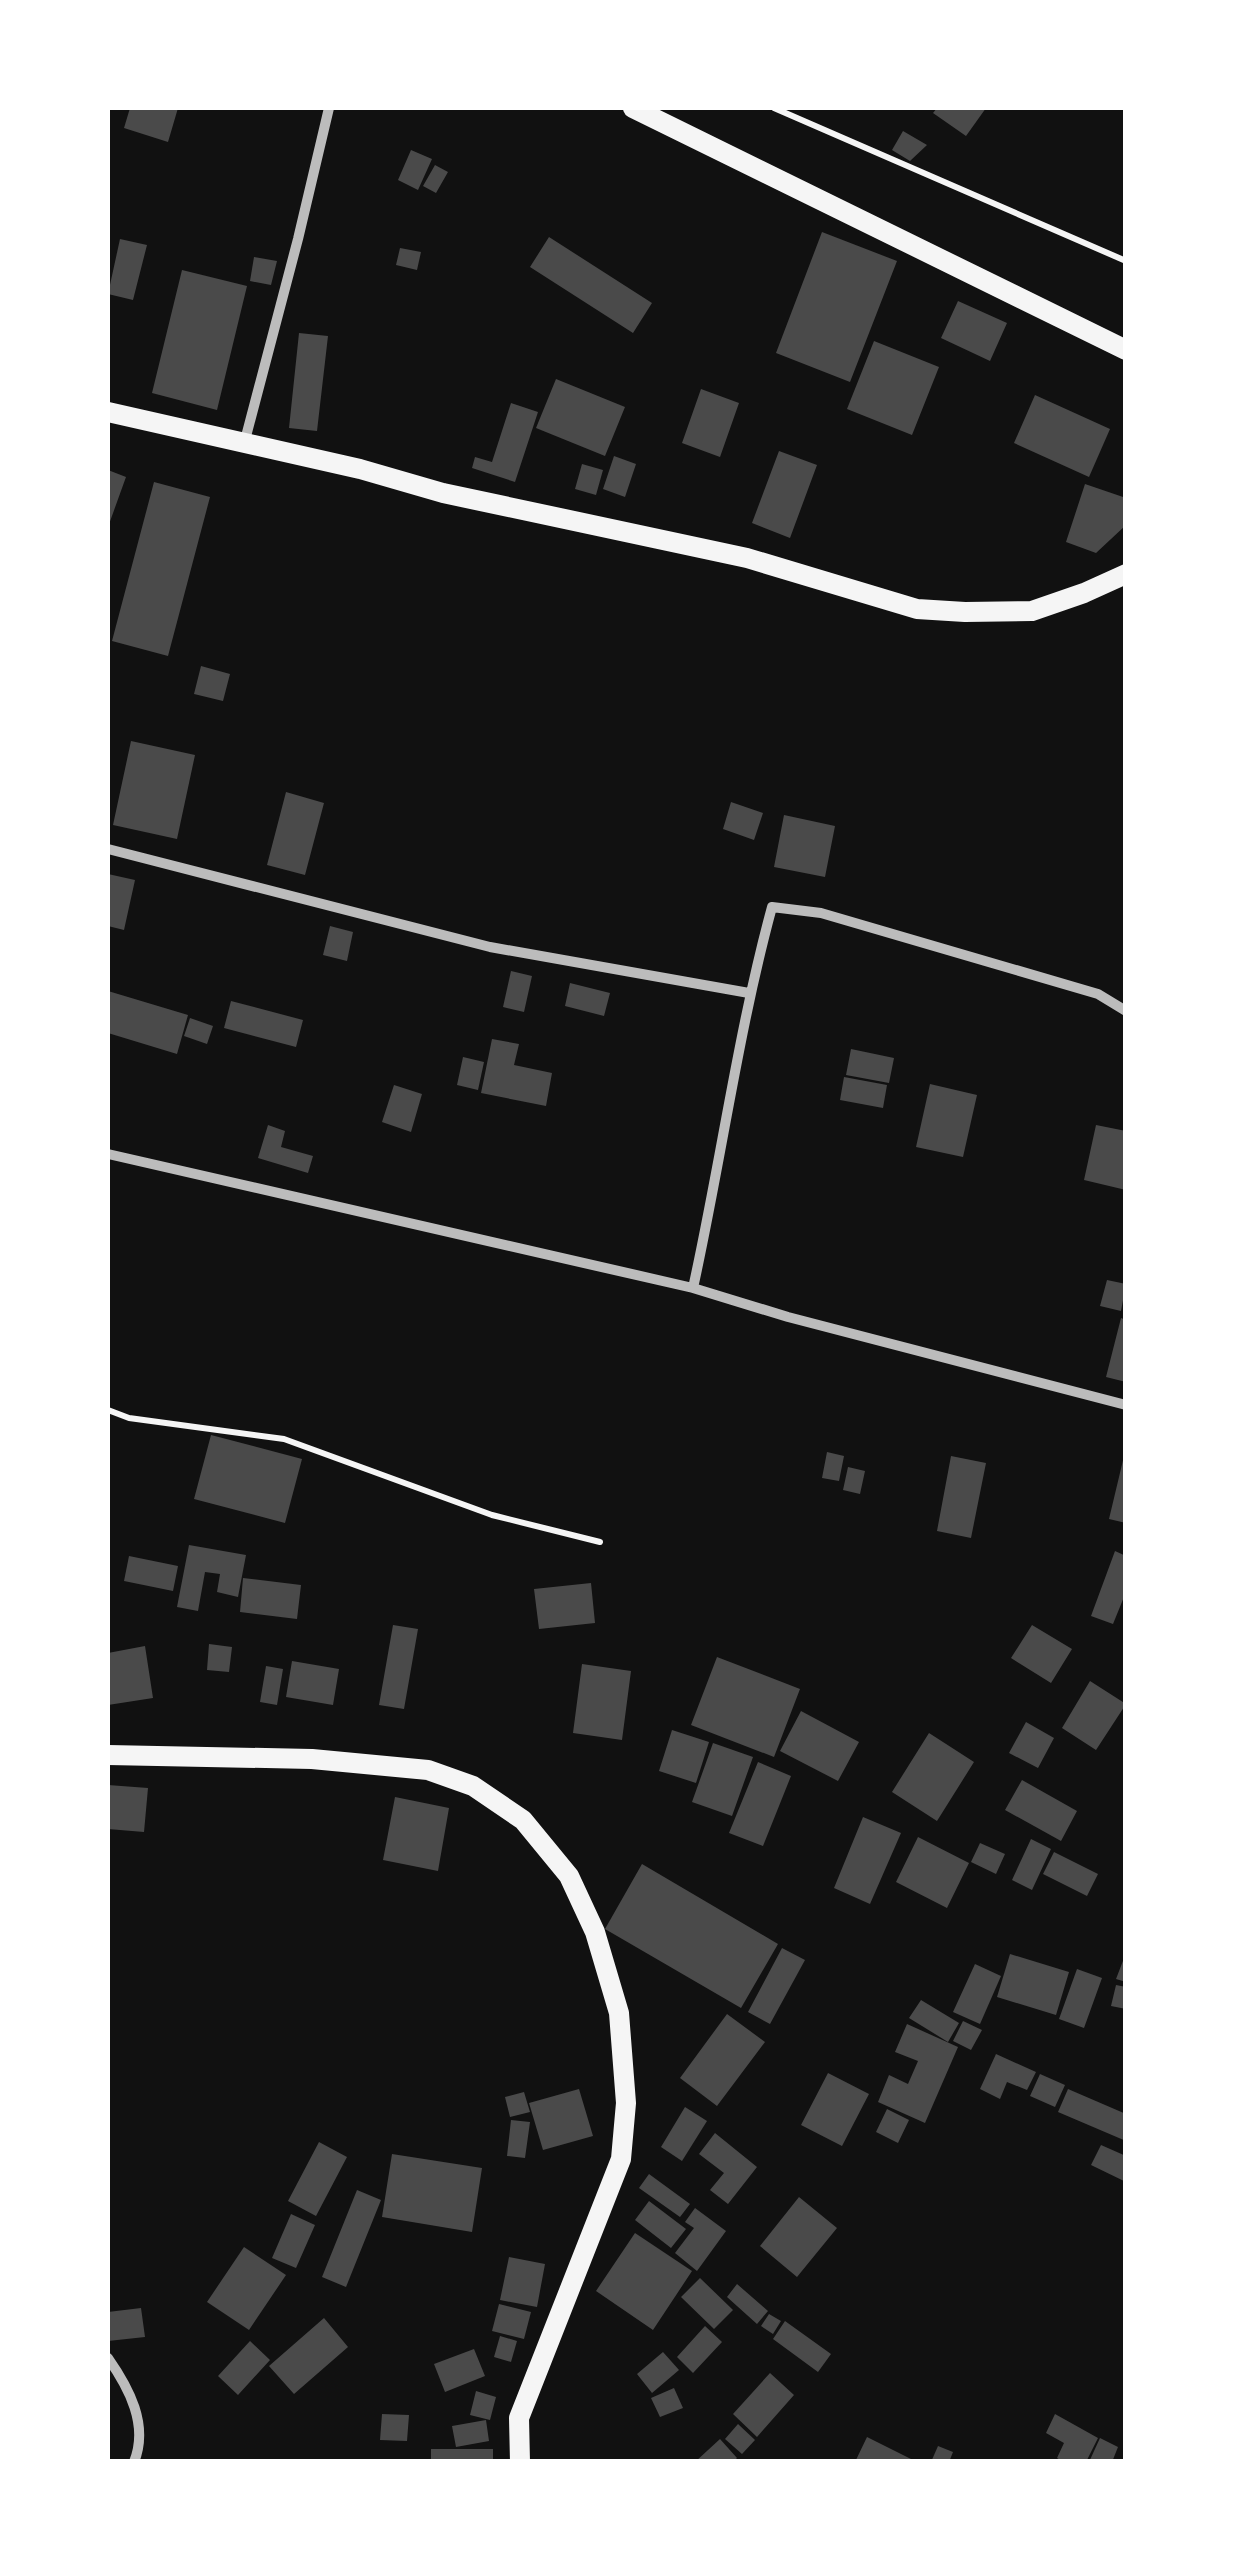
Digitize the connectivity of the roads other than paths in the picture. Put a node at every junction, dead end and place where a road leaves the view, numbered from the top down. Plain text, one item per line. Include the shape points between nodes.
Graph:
1 (329, 108) edge
2 (633, 108) edge
3 (1126, 350) edge
4 (108, 412) edge
5 (244, 445) junction
6 (1126, 574) edge
7 (108, 849) edge
8 (748, 992) junction
9 (1126, 1011) edge
10 (108, 1154) edge
11 (694, 1288) junction
12 (1126, 1404) edge
13 (108, 1756) edge
14 (108, 2358) edge
15 (134, 2462) edge
16 (520, 2462) edge

1 - 5 street
2 - 3 main road
4 - 5 main road
5 - 6 main road via 747,558 917,608 1032,611
7 - 8 street via 490,948
8 - 9 street via 772,907 820,914 1098,994
8 - 11 street
10 - 11 street
11 - 12 street
13 - 16 main road via 312,1758 428,1770 473,1786 523,1820 569,1876 595,1932 618,2014 626,2103 620,2159 519,2418
14 - 15 street via 138,2417

